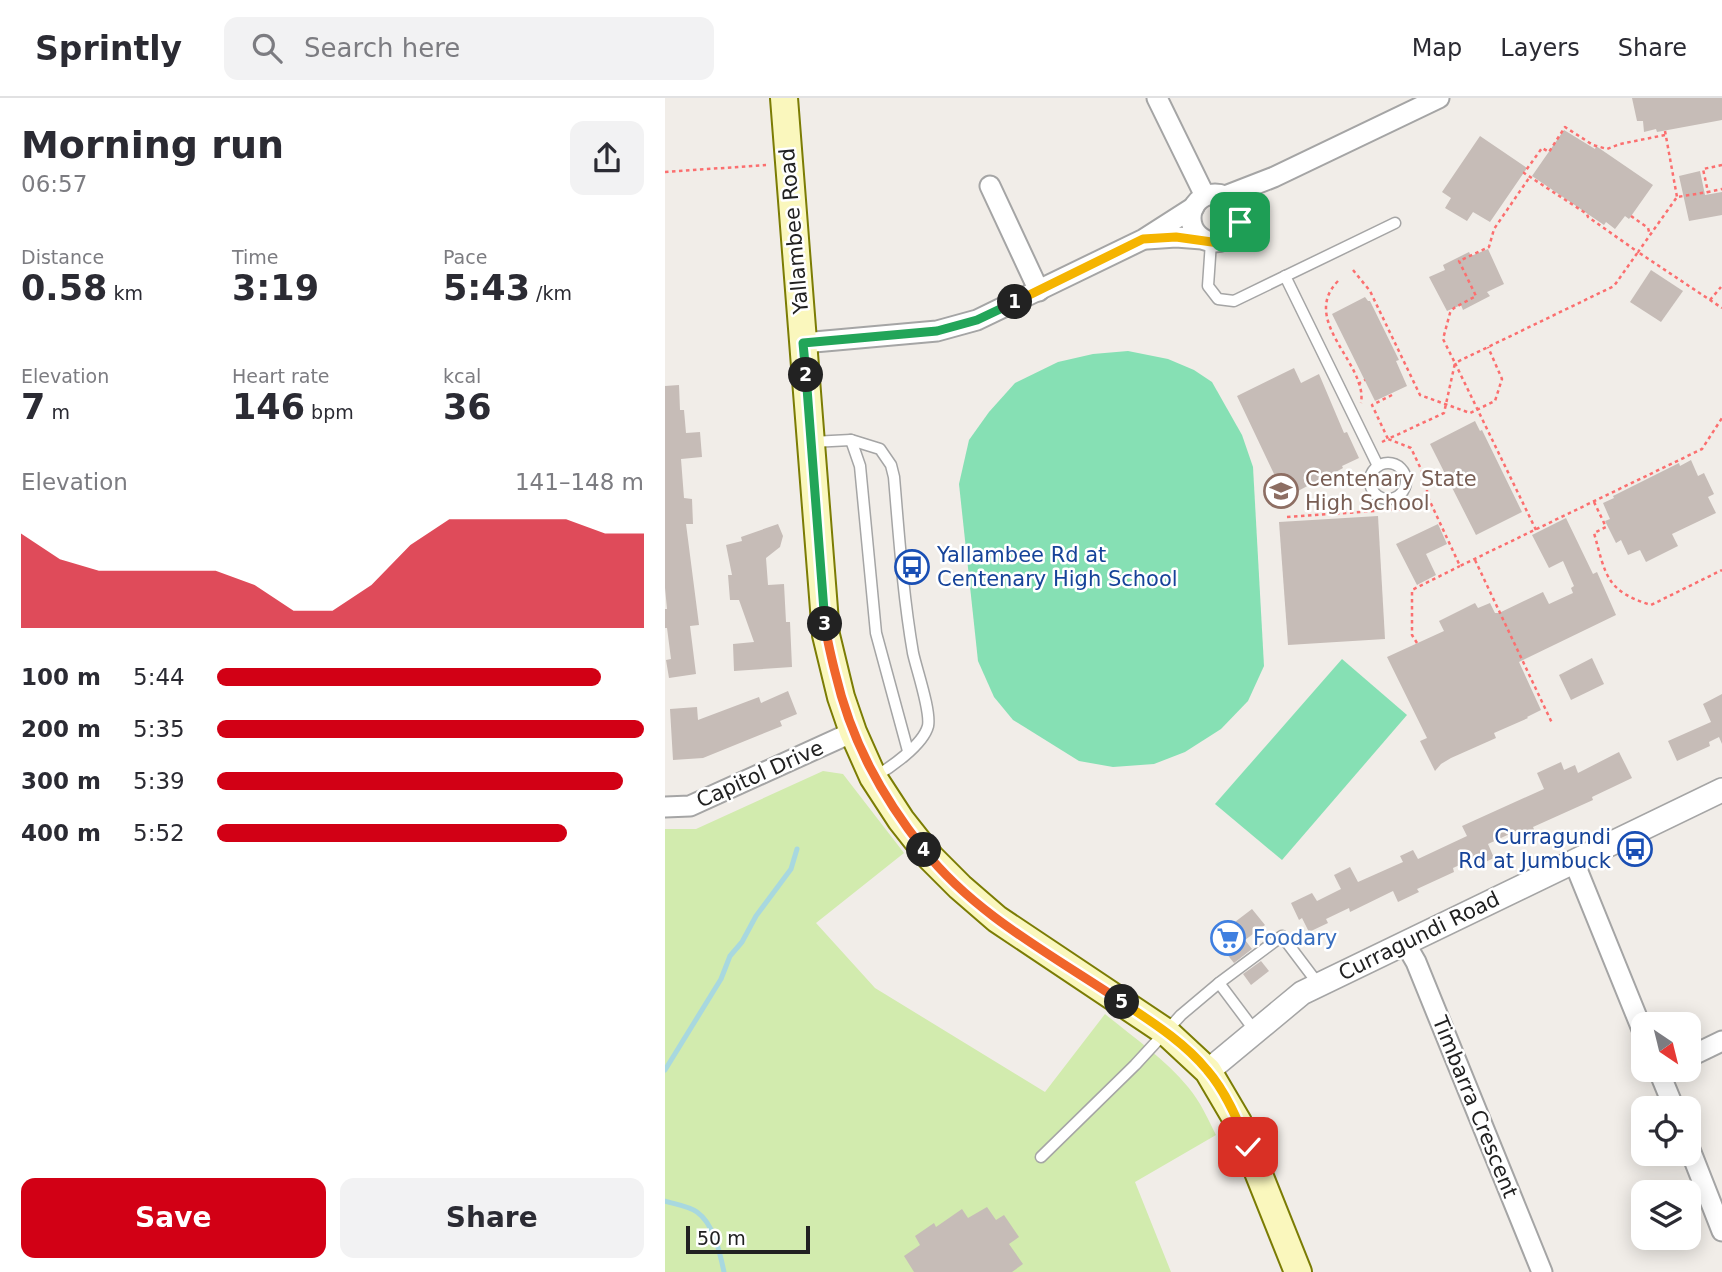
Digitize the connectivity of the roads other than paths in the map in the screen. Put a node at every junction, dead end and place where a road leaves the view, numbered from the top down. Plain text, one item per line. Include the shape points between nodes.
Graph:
1 (784, 98) edge
2 (1157, 98) edge
3 (1439, 98) edge
4 (1273, 177) junction
5 (990, 186) dead end
6 (1225, 196) junction
7 (1199, 201) junction
8 (1240, 214) junction
9 (1395, 223) dead end
10 (1143, 239) junction
11 (1206, 241) junction
12 (1285, 276) junction
13 (1039, 291) junction
14 (803, 343) junction
15 (851, 440) junction
16 (811, 442) junction
17 (1378, 466) dead end
18 (853, 732) junction
19 (908, 751) junction
20 (873, 777) junction
21 (1722, 790) edge
22 (665, 807) edge
23 (1574, 862) junction
24 (1405, 943) junction
25 (1219, 983) junction
26 (1319, 985) junction
27 (1635, 1012) edge
28 (1255, 1031) junction
29 (1165, 1032) junction
30 (1722, 1041) edge
31 (1701, 1051) edge
32 (1208, 1071) junction
33 (1041, 1157) dead end
34 (1696, 1166) edge
35 (1722, 1231) edge
36 (1298, 1272) edge
37 (1542, 1272) edge

1 - 14 main road, Yallambee Road
2 - 7 street
3 - 4 street
4 - 6 street
4 - 8 street
5 - 13 street
6 - 7 street
6 - 8 street
7 - 10 street
7 - 11 street via 1191,212 1192,227
8 - 11 street via 1232,236 1219,243
9 - 12 lane
10 - 11 street
10 - 13 street
11 - 12 lane via 1208,286 1218,299 1234,301
12 - 17 lane
13 - 14 street via 977,320 937,331
14 - 16 main road, Yallambee Road
15 - 16 lane
15 - 19 lane via 860,466 876,633
15 - 19 lane via 880,449 894,477 904,591 928,717 927,729
16 - 18 main road, Yallambee Road via 826,635
18 - 20 main road, Yallambee Road
18 - 22 street, Capitol Drive via 690,806
19 - 20 lane
20 - 29 main road, Yallambee Road via 931,858 960,887 997,919
21 - 23 street, Curragundi Road
23 - 24 street, Curragundi Road
23 - 27 street
24 - 26 street, Curragundi Road
24 - 37 street, Timbarra Crescent
25 - 26 lane via 1282,936
25 - 28 lane
25 - 29 lane
26 - 28 street, Curragundi Road
28 - 32 street, Curragundi Road
29 - 32 main road, Yallambee Road
29 - 33 lane
30 - 31 street
32 - 36 main road, Yallambee Road via 1238,1122
34 - 35 street

